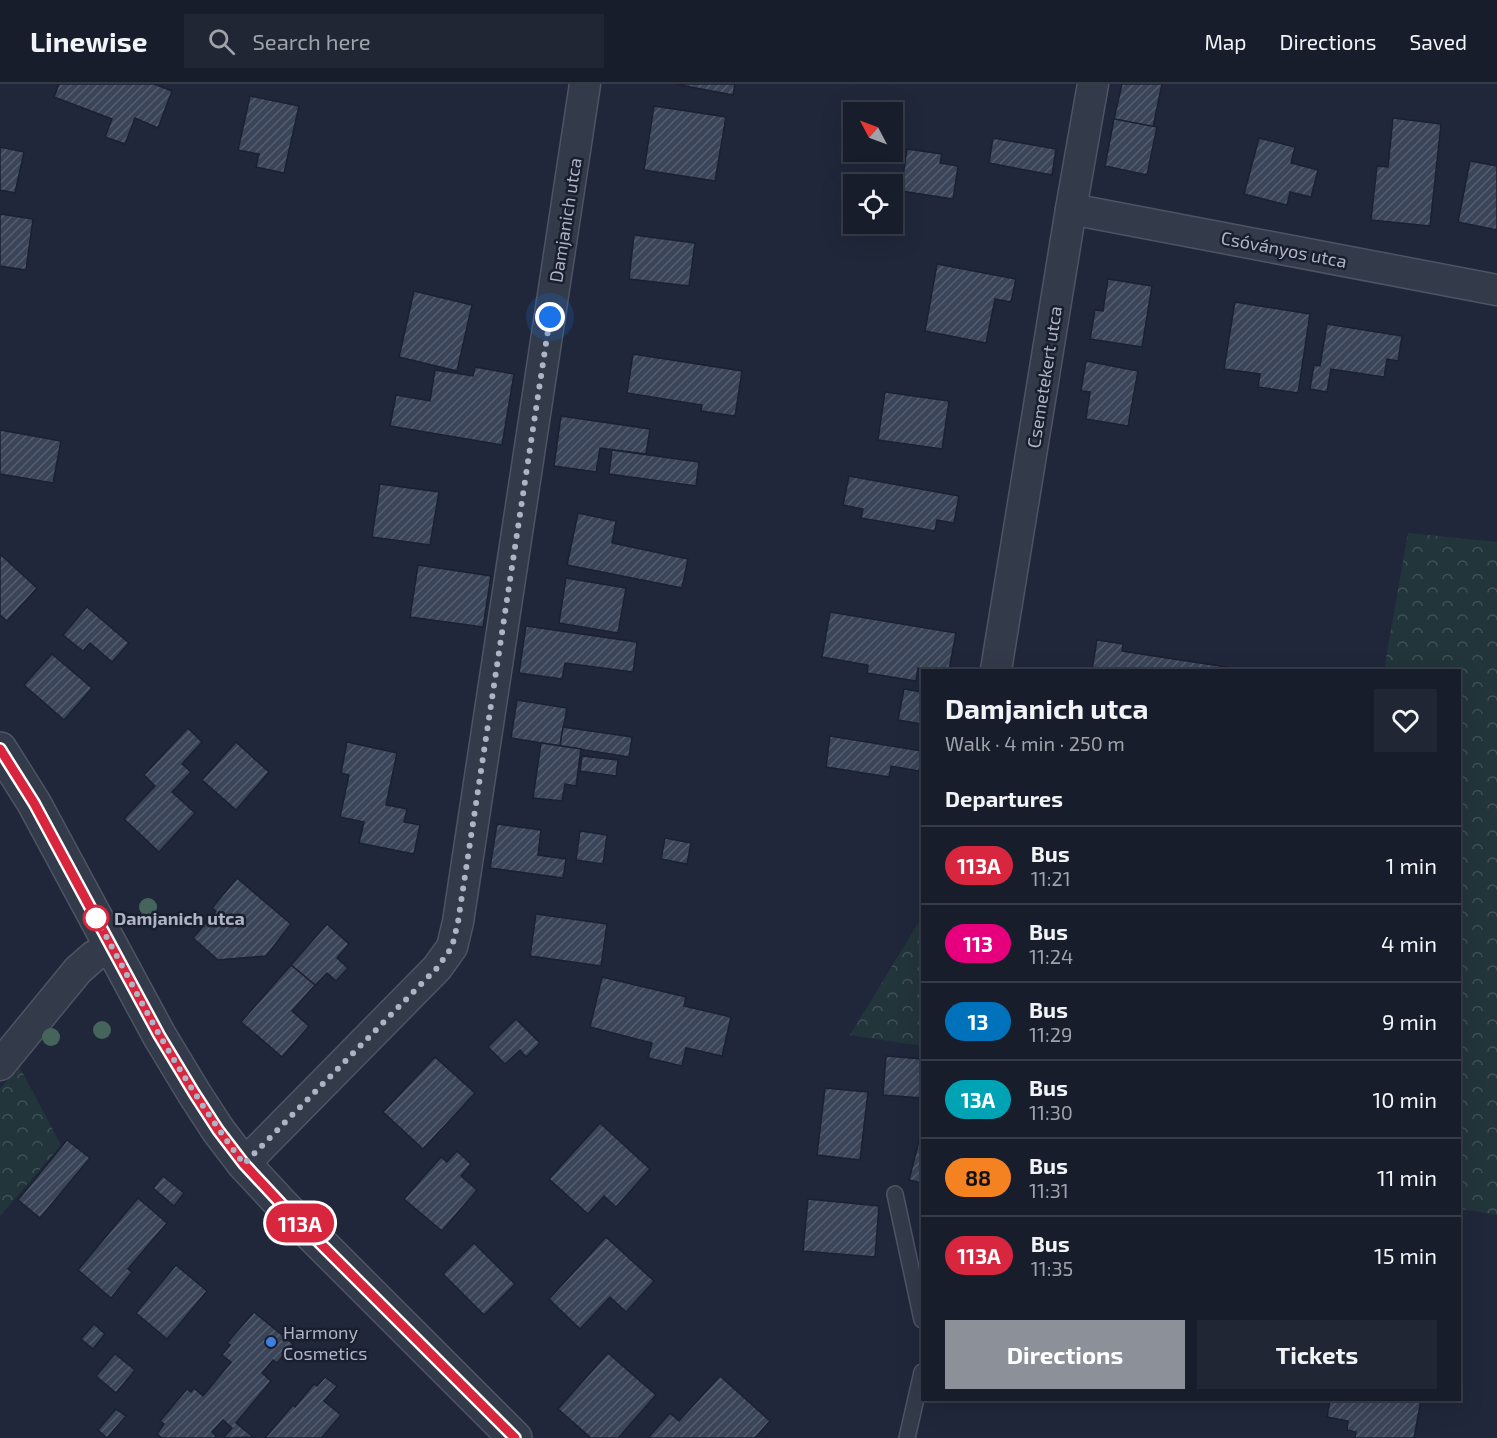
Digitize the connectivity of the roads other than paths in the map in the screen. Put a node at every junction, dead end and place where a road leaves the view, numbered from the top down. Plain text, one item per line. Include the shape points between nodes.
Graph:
1 (585, 84) edge
2 (1093, 84) edge
3 (1071, 209) junction
4 (1497, 290) edge
5 (996, 669) edge
6 (0, 749) edge
7 (112, 946) junction
8 (0, 1065) edge
9 (244, 1164) junction
10 (895, 1194) dead end
11 (921, 1315) edge
12 (921, 1376) edge
13 (515, 1438) edge
14 (907, 1438) edge

1 - 9 street, Damjanich utca via 452,947 437,968
2 - 3 street, Csemetekert utca
3 - 4 street, Csóványos utca
3 - 5 street, Csemetekert utca
6 - 7 street
7 - 8 street via 78,970
7 - 9 street via 194,1093
9 - 13 street
10 - 11 lane
12 - 14 lane

